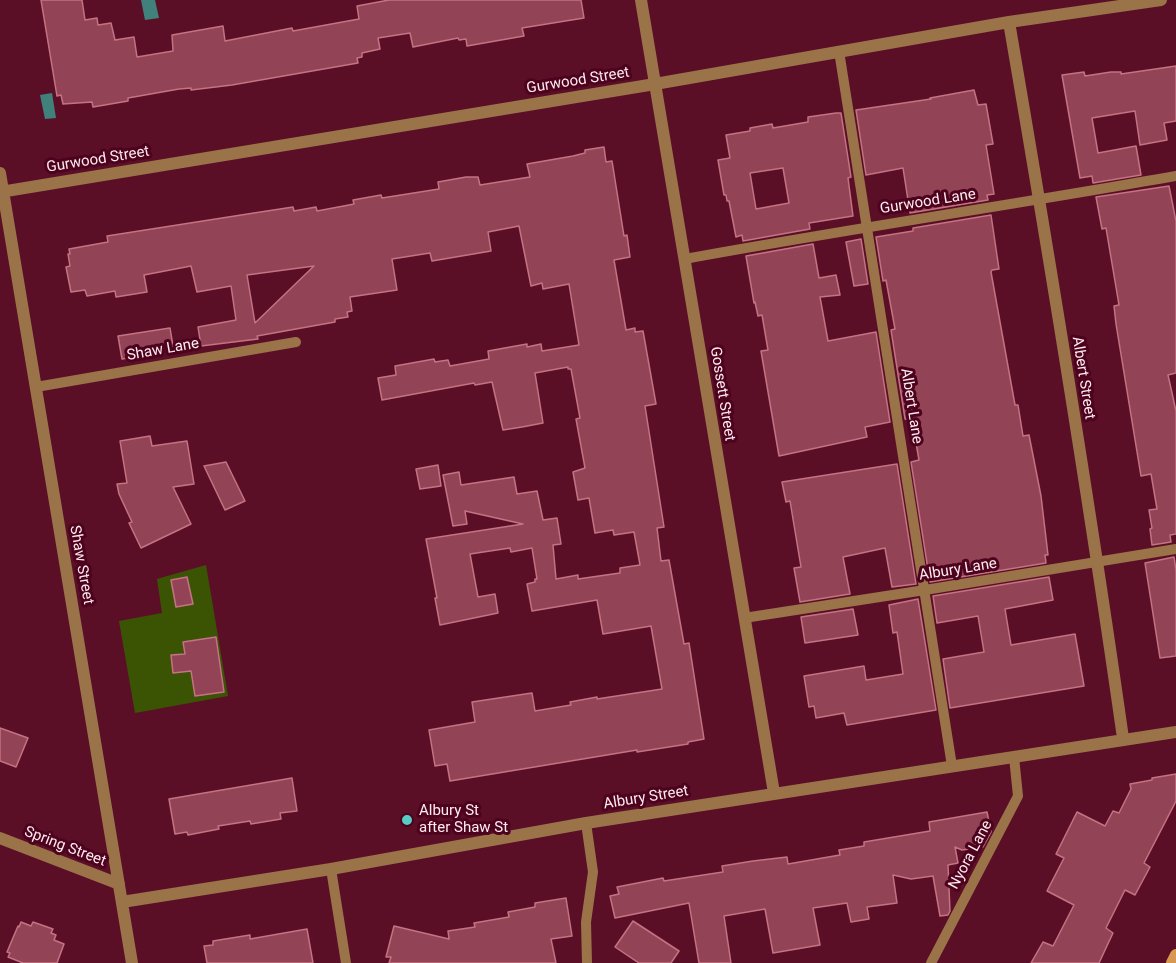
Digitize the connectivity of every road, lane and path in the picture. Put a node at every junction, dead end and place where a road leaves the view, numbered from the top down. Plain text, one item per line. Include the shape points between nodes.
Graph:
1 (640, 0) edge
2 (1161, 0) edge
3 (1009, 22) junction
4 (839, 51) junction
5 (655, 84) junction
6 (0, 172) edge
7 (1176, 176) edge
8 (1, 192) edge
9 (1040, 200) junction
10 (866, 226) junction
11 (685, 260) junction
12 (296, 342) dead end
13 (36, 387) junction
14 (1176, 549) edge
15 (1097, 561) junction
16 (925, 590) junction
17 (744, 618) junction
18 (1176, 732) edge
19 (1123, 738) junction
20 (1014, 757) junction
21 (952, 766) junction
22 (774, 793) junction
23 (586, 823) junction
24 (0, 838) edge
25 (331, 869) junction
26 (119, 884) junction
27 (122, 902) junction
28 (132, 963) edge
29 (346, 963) edge
30 (586, 963) edge
31 (931, 963) edge

1 - 5 street, Gossett Street
2 - 3 street, Gurwood Street
3 - 4 street, Gurwood Street
3 - 9 street, Albert Street
4 - 5 street, Gurwood Street
4 - 10 lane, Albert Lane
5 - 8 street, Gurwood Street
5 - 11 street, Gossett Street
6 - 8 street, Shaw Street
7 - 9 lane, Gurwood Lane
8 - 13 street, Shaw Street
9 - 10 lane, Gurwood Lane
9 - 15 street, Albert Street
10 - 11 lane, Gurwood Lane
10 - 16 lane, Albert Lane
11 - 17 street, Gossett Street
12 - 13 lane, Shaw Lane
13 - 26 street, Shaw Street
14 - 15 lane, Albury Lane
15 - 16 lane, Albury Lane
15 - 19 street, Albert Street
16 - 17 lane, Albury Lane
16 - 21 lane, Albert Lane
17 - 22 street, Gossett Street
18 - 19 street, Albury Street
19 - 20 street, Albury Street
20 - 21 street, Albury Street
20 - 31 lane, Nyora Lane via 1018,796
21 - 22 street, Albury Street
22 - 23 street, Albury Street
23 - 25 street, Albury Street
23 - 30 lane via 593,872 586,922
24 - 26 street, Spring Street
25 - 27 street, Albury Street
25 - 29 lane
26 - 27 street, Shaw Street
27 - 28 street, Shaw Street

